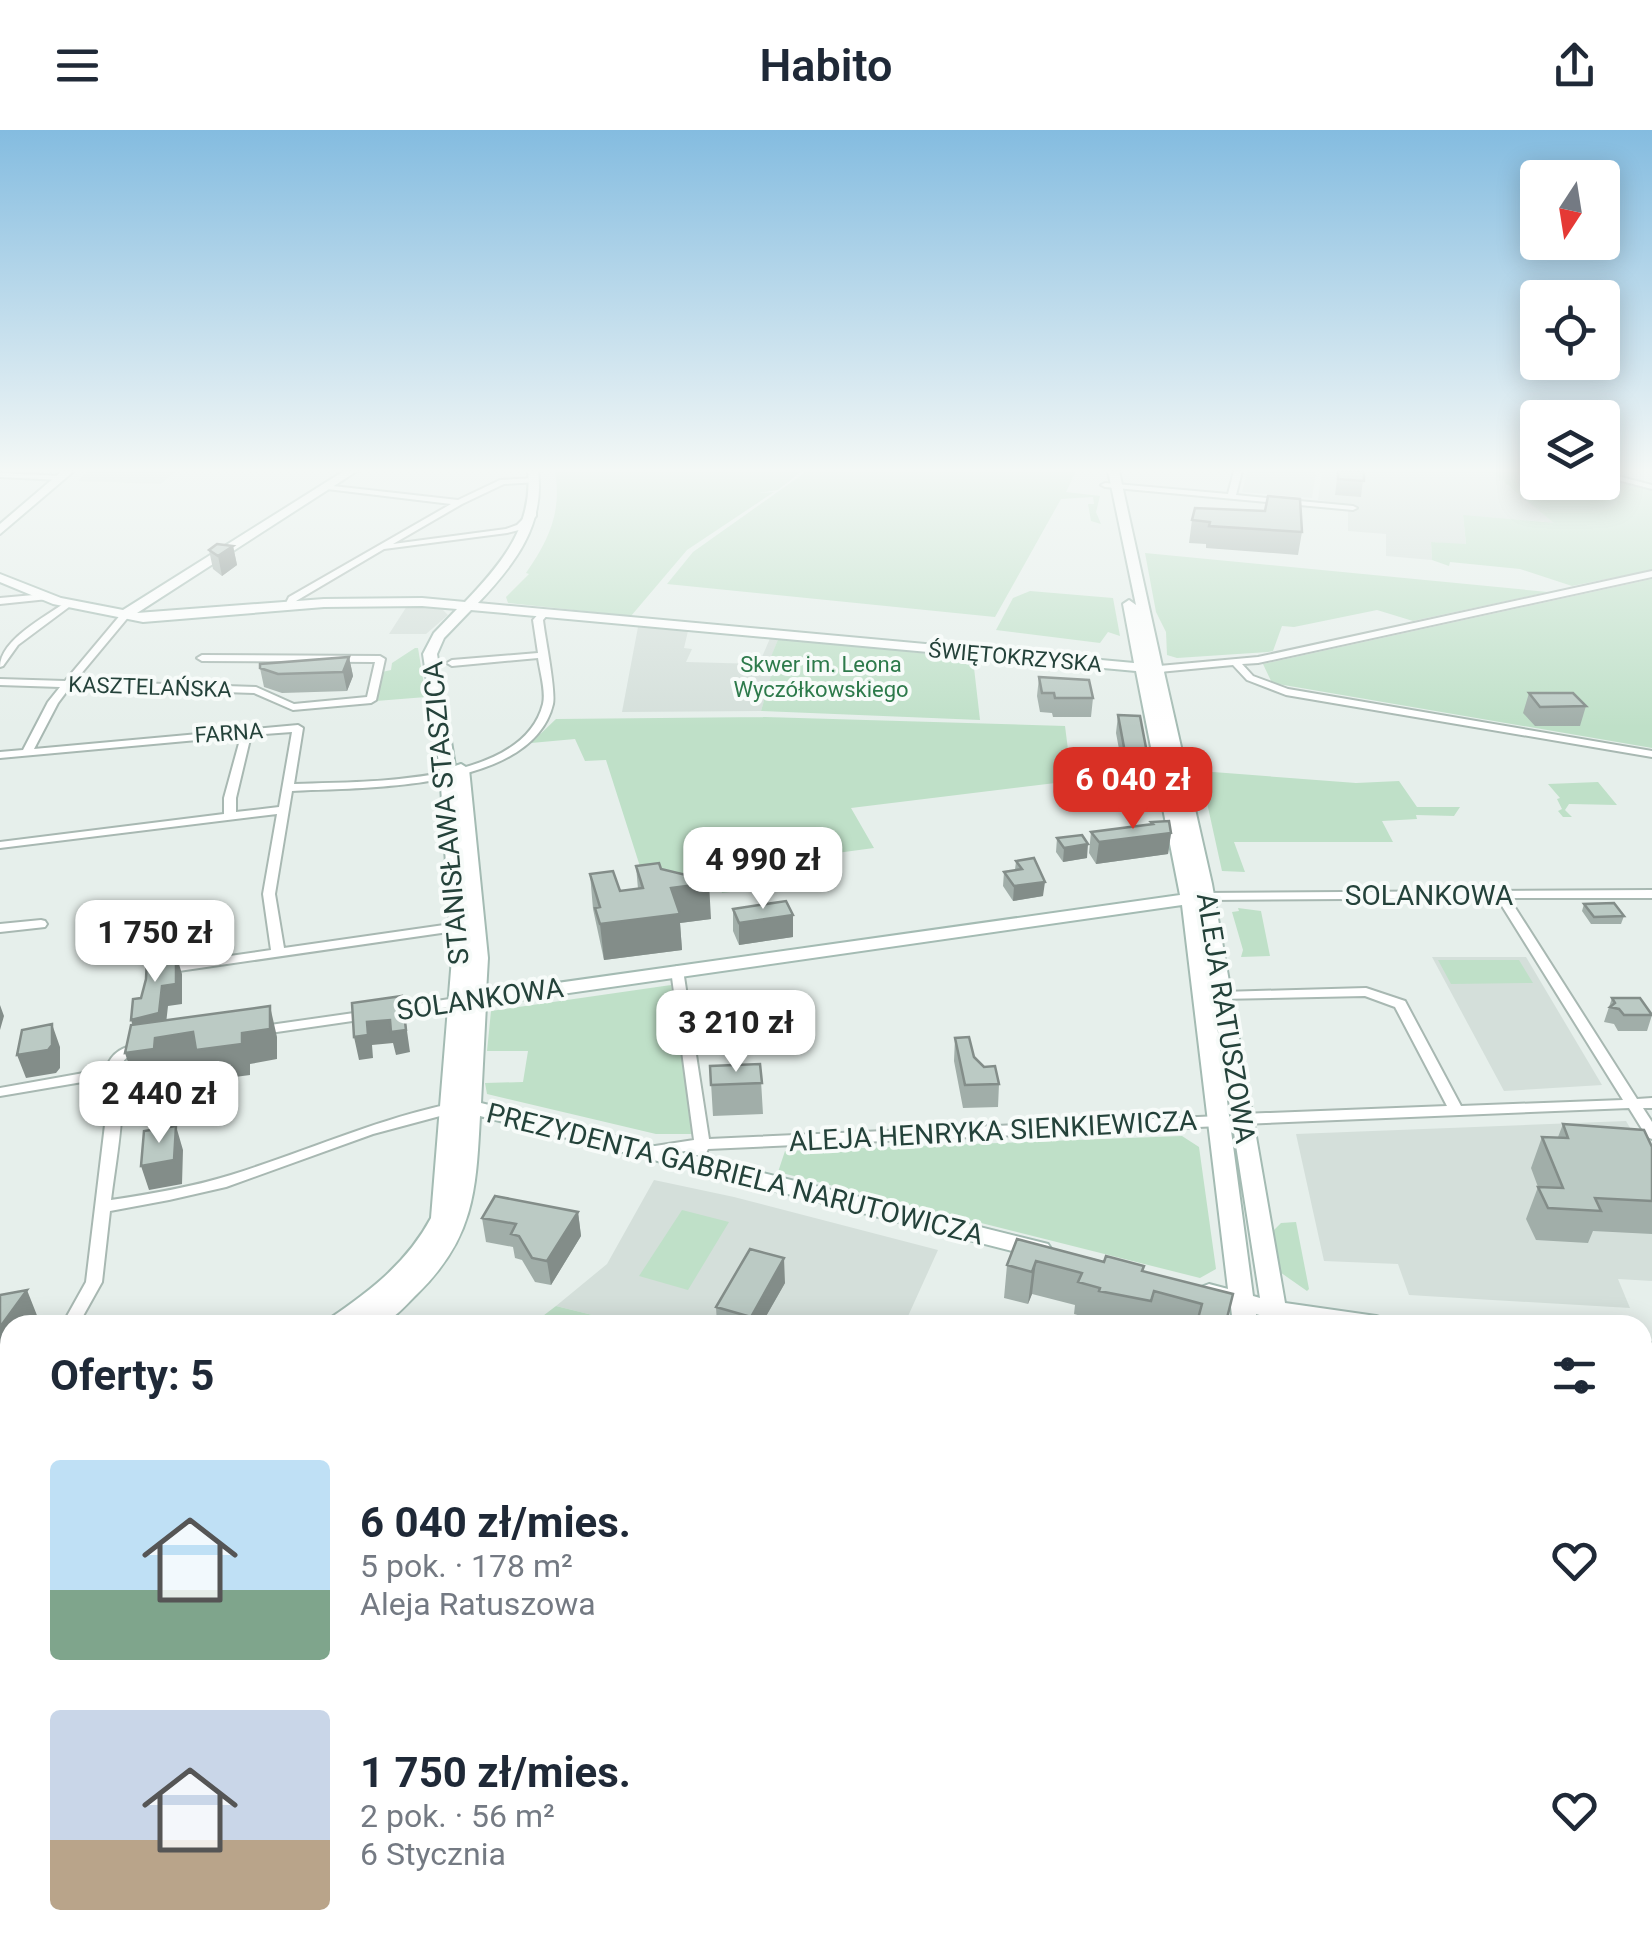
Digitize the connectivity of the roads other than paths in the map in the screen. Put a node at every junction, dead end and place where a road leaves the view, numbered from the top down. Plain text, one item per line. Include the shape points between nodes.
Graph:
1 (214, 556) edge
2 (363, 556) edge
3 (510, 556) edge
4 (523, 556) edge
5 (1121, 556) edge
6 (1128, 556) edge
7 (1652, 574) edge
8 (0, 578) edge
9 (45, 597) junction
10 (0, 601) edge
11 (69, 604) junction
12 (475, 606) junction
13 (288, 607) junction
14 (544, 614) junction
15 (126, 616) junction
16 (542, 654) junction
17 (202, 658) dead end
18 (1236, 662) junction
19 (452, 663) dead end
20 (0, 664) edge
21 (1140, 668) junction
22 (1159, 668) junction
23 (0, 682) edge
24 (68, 684) junction
25 (293, 707) junction
26 (294, 728) junction
27 (1164, 731) junction
28 (247, 732) junction
29 (28, 754) junction
30 (1652, 754) edge
31 (0, 755) edge
32 (455, 775) junction
33 (287, 788) junction
34 (282, 810) junction
35 (230, 816) junction
36 (0, 845) edge
37 (1652, 894) edge
38 (1501, 895) junction
39 (1198, 898) junction
40 (41, 924) dead end
41 (468, 925) junction
42 (0, 928) edge
43 (278, 952) junction
44 (154, 970) edge
45 (677, 970) junction
46 (1222, 996) junction
47 (470, 1001) junction
48 (247, 1032) edge
49 (152, 1046) edge
50 (111, 1073) junction
51 (0, 1092) edge
52 (1652, 1103) edge
53 (1633, 1104) junction
54 (460, 1108) junction
55 (1458, 1111) junction
56 (1231, 1120) junction
57 (1652, 1134) edge
58 (700, 1154) junction
59 (100, 1207) junction
60 (1065, 1256) edge
61 (1176, 1284) edge
62 (1244, 1313) edge
63 (76, 1315) edge
64 (351, 1315) edge
65 (375, 1315) edge
66 (1274, 1315) edge

1 - 15 street
2 - 13 street
3 - 12 street, STANISŁAWA STASZICA
4 - 12 street, STANISŁAWA STASZICA via 511,576
5 - 21 street, ALEJA RATUSZOWA
6 - 22 street, ALEJA RATUSZOWA
7 - 18 street, ŚWIĘTOKRZYSKA
8 - 9 street, ŚWIĘTOKRZYSKA
9 - 10 street
9 - 11 street, ŚWIĘTOKRZYSKA
11 - 15 street, ŚWIĘTOKRZYSKA
11 - 20 street via 15,643
12 - 13 street, ŚWIĘTOKRZYSKA
12 - 14 street, ŚWIĘTOKRZYSKA
12 - 32 street, STANISŁAWA STASZICA via 438,636 430,654
13 - 15 street, ŚWIĘTOKRZYSKA
14 - 16 street via 538,620
14 - 21 street, ŚWIĘTOKRZYSKA
15 - 24 street
16 - 19 street
16 - 32 street via 549,702 544,722 523,743
17 - 25 street via 380,658 371,700
18 - 22 street, ŚWIĘTOKRZYSKA
18 - 30 street via 1250,678 1286,692
21 - 22 street, ŚWIĘTOKRZYSKA
21 - 27 street, ALEJA RATUSZOWA
22 - 27 street, ALEJA RATUSZOWA
23 - 24 street, KASZTELAŃSKA
24 - 25 street, KASZTELAŃSKA via 256,690
24 - 29 street
25 - 26 street
26 - 28 street, FARNA
26 - 33 street
27 - 39 street, ALEJA RATUSZOWA
28 - 29 street, FARNA
28 - 35 street
29 - 31 street, FARNA
32 - 33 street
32 - 41 street, STANISŁAWA STASZICA
33 - 34 street
34 - 35 street
34 - 43 street via 269,894
35 - 36 street
37 - 38 street, SOLANKOWA
38 - 39 street, SOLANKOWA
38 - 53 street
39 - 45 street, SOLANKOWA
39 - 46 street, ALEJA RATUSZOWA
39 - 56 street, ALEJA RATUSZOWA
40 - 42 street
41 - 43 street
41 - 47 street, STANISŁAWA STASZICA
43 - 44 street
45 - 47 street, SOLANKOWA
45 - 58 street
46 - 55 street via 1366,992 1400,1004
46 - 56 street, ALEJA RATUSZOWA
47 - 48 street, SOLANKOWA
47 - 54 street, STANISŁAWA STASZICA
49 - 50 street via 128,1049
50 - 51 street
50 - 59 street via 115,1100
52 - 53 street, ALEJA HENRYKA SIENKIEWICZA
53 - 55 street, ALEJA HENRYKA SIENKIEWICZA
53 - 57 street
54 - 58 street, PREZYDENTA GABRIELA NARUTOWICZA via 646,1151
54 - 59 street, PREZYDENTA GABRIELA NARUTOWICZA via 379,1124 187,1193
54 - 64 street, STANISŁAWA STASZICA via 442,1218 432,1240 406,1274
54 - 65 street, STANISŁAWA STASZICA via 466,1188 447,1243 413,1286
55 - 56 street, ALEJA HENRYKA SIENKIEWICZA
56 - 58 street, ALEJA HENRYKA SIENKIEWICZA
56 - 62 street, ALEJA RATUSZOWA
56 - 66 street, ALEJA RATUSZOWA
58 - 60 street, PREZYDENTA GABRIELA NARUTOWICZA
59 - 63 street via 94,1282
61 - 62 street

